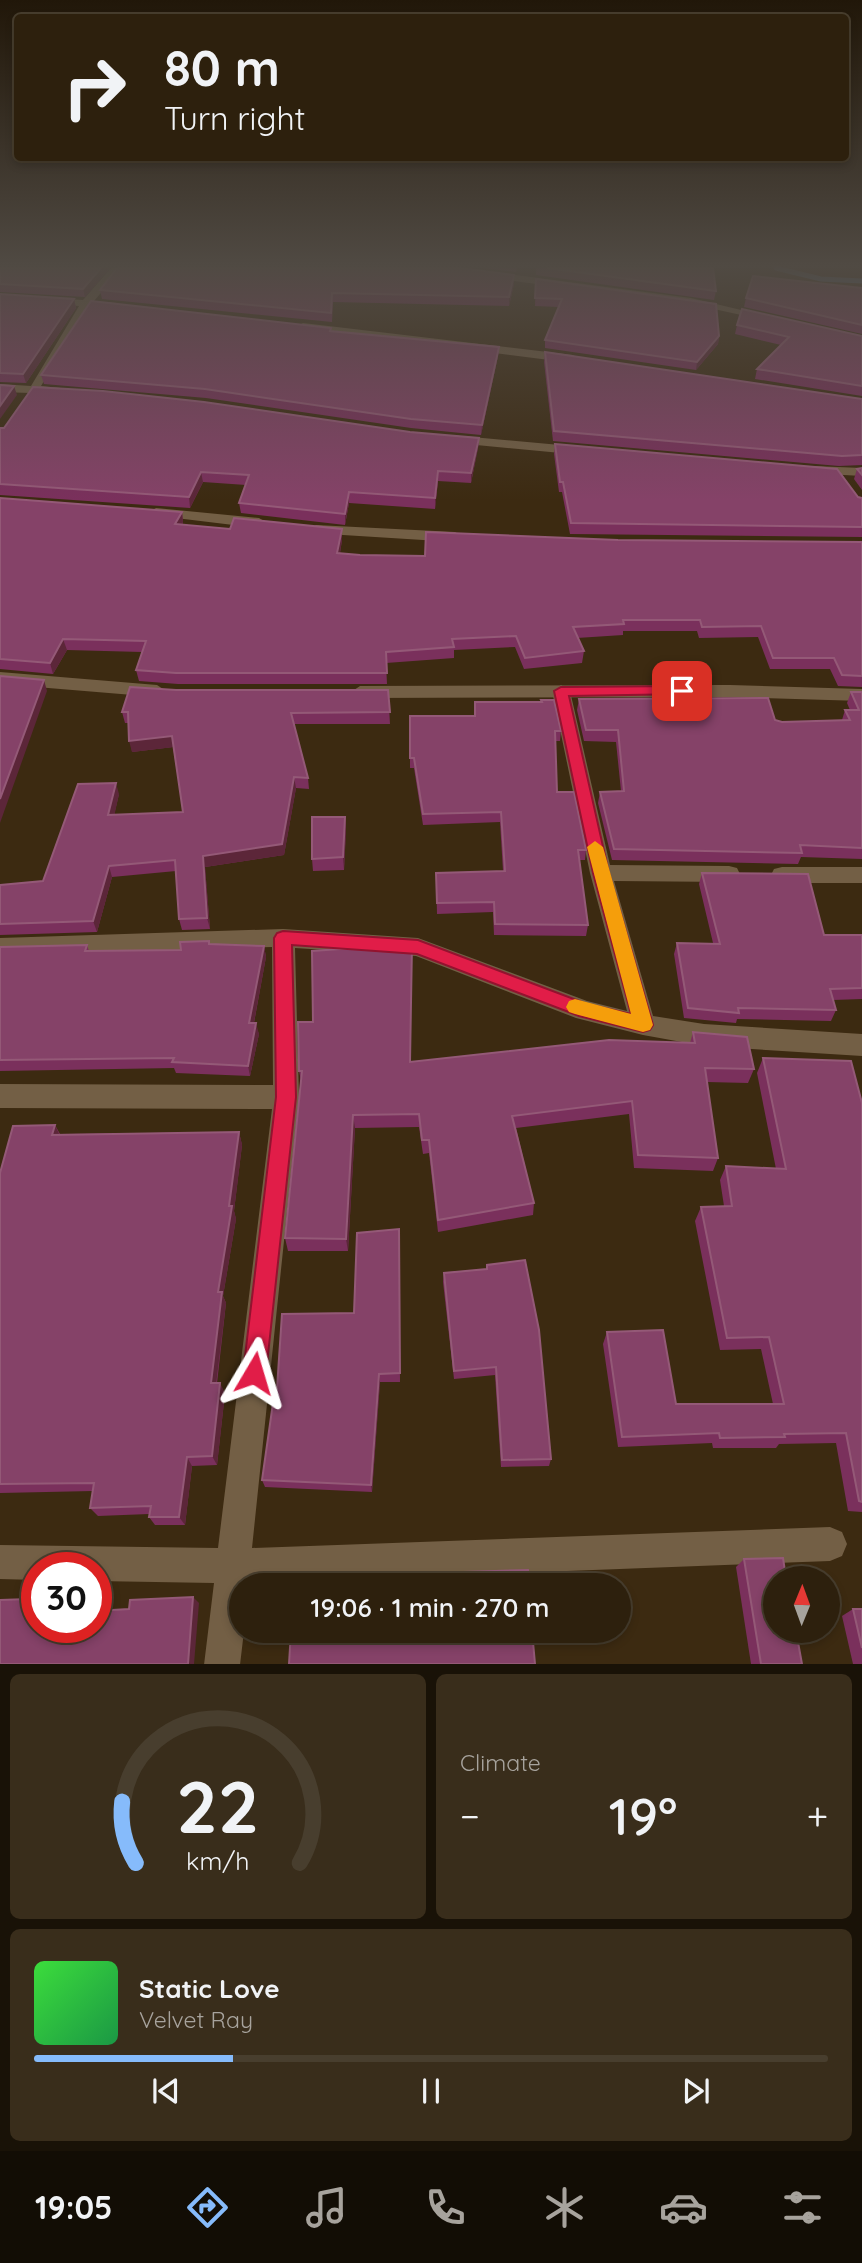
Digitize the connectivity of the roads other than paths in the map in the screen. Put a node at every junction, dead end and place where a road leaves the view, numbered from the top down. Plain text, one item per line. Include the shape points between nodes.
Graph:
1 (60, 346) edge
2 (465, 346) edge
3 (583, 360) edge
4 (0, 388) edge
5 (69, 391) edge
6 (29, 395) junction
7 (438, 437) edge
8 (600, 453) edge
9 (799, 469) edge
10 (862, 472) edge
11 (137, 511) edge
12 (272, 525) edge
13 (299, 528) edge
14 (464, 537) edge
15 (0, 678) edge
16 (561, 691) junction
17 (178, 693) edge
18 (344, 693) edge
19 (862, 695) edge
20 (601, 873) junction
21 (862, 875) edge
22 (283, 938) junction
23 (0, 947) edge
24 (643, 1025) junction
25 (862, 1045) edge
26 (0, 1096) edge
27 (286, 1097) junction
28 (830, 1544) dead end
29 (0, 1562) edge
30 (233, 1566) junction
31 (222, 1664) edge

1 - 6 street
2 - 3 street
4 - 6 street
5 - 6 street
7 - 8 street
9 - 10 street via 843,478
11 - 12 street
13 - 14 street
15 - 17 street
16 - 18 street
16 - 19 street
16 - 20 street
20 - 21 street
20 - 24 street
22 - 23 street
22 - 24 street via 418,947 585,1011
22 - 27 street
24 - 25 street via 704,1035
26 - 27 street
27 - 30 street
28 - 30 street
29 - 30 street
30 - 31 street

